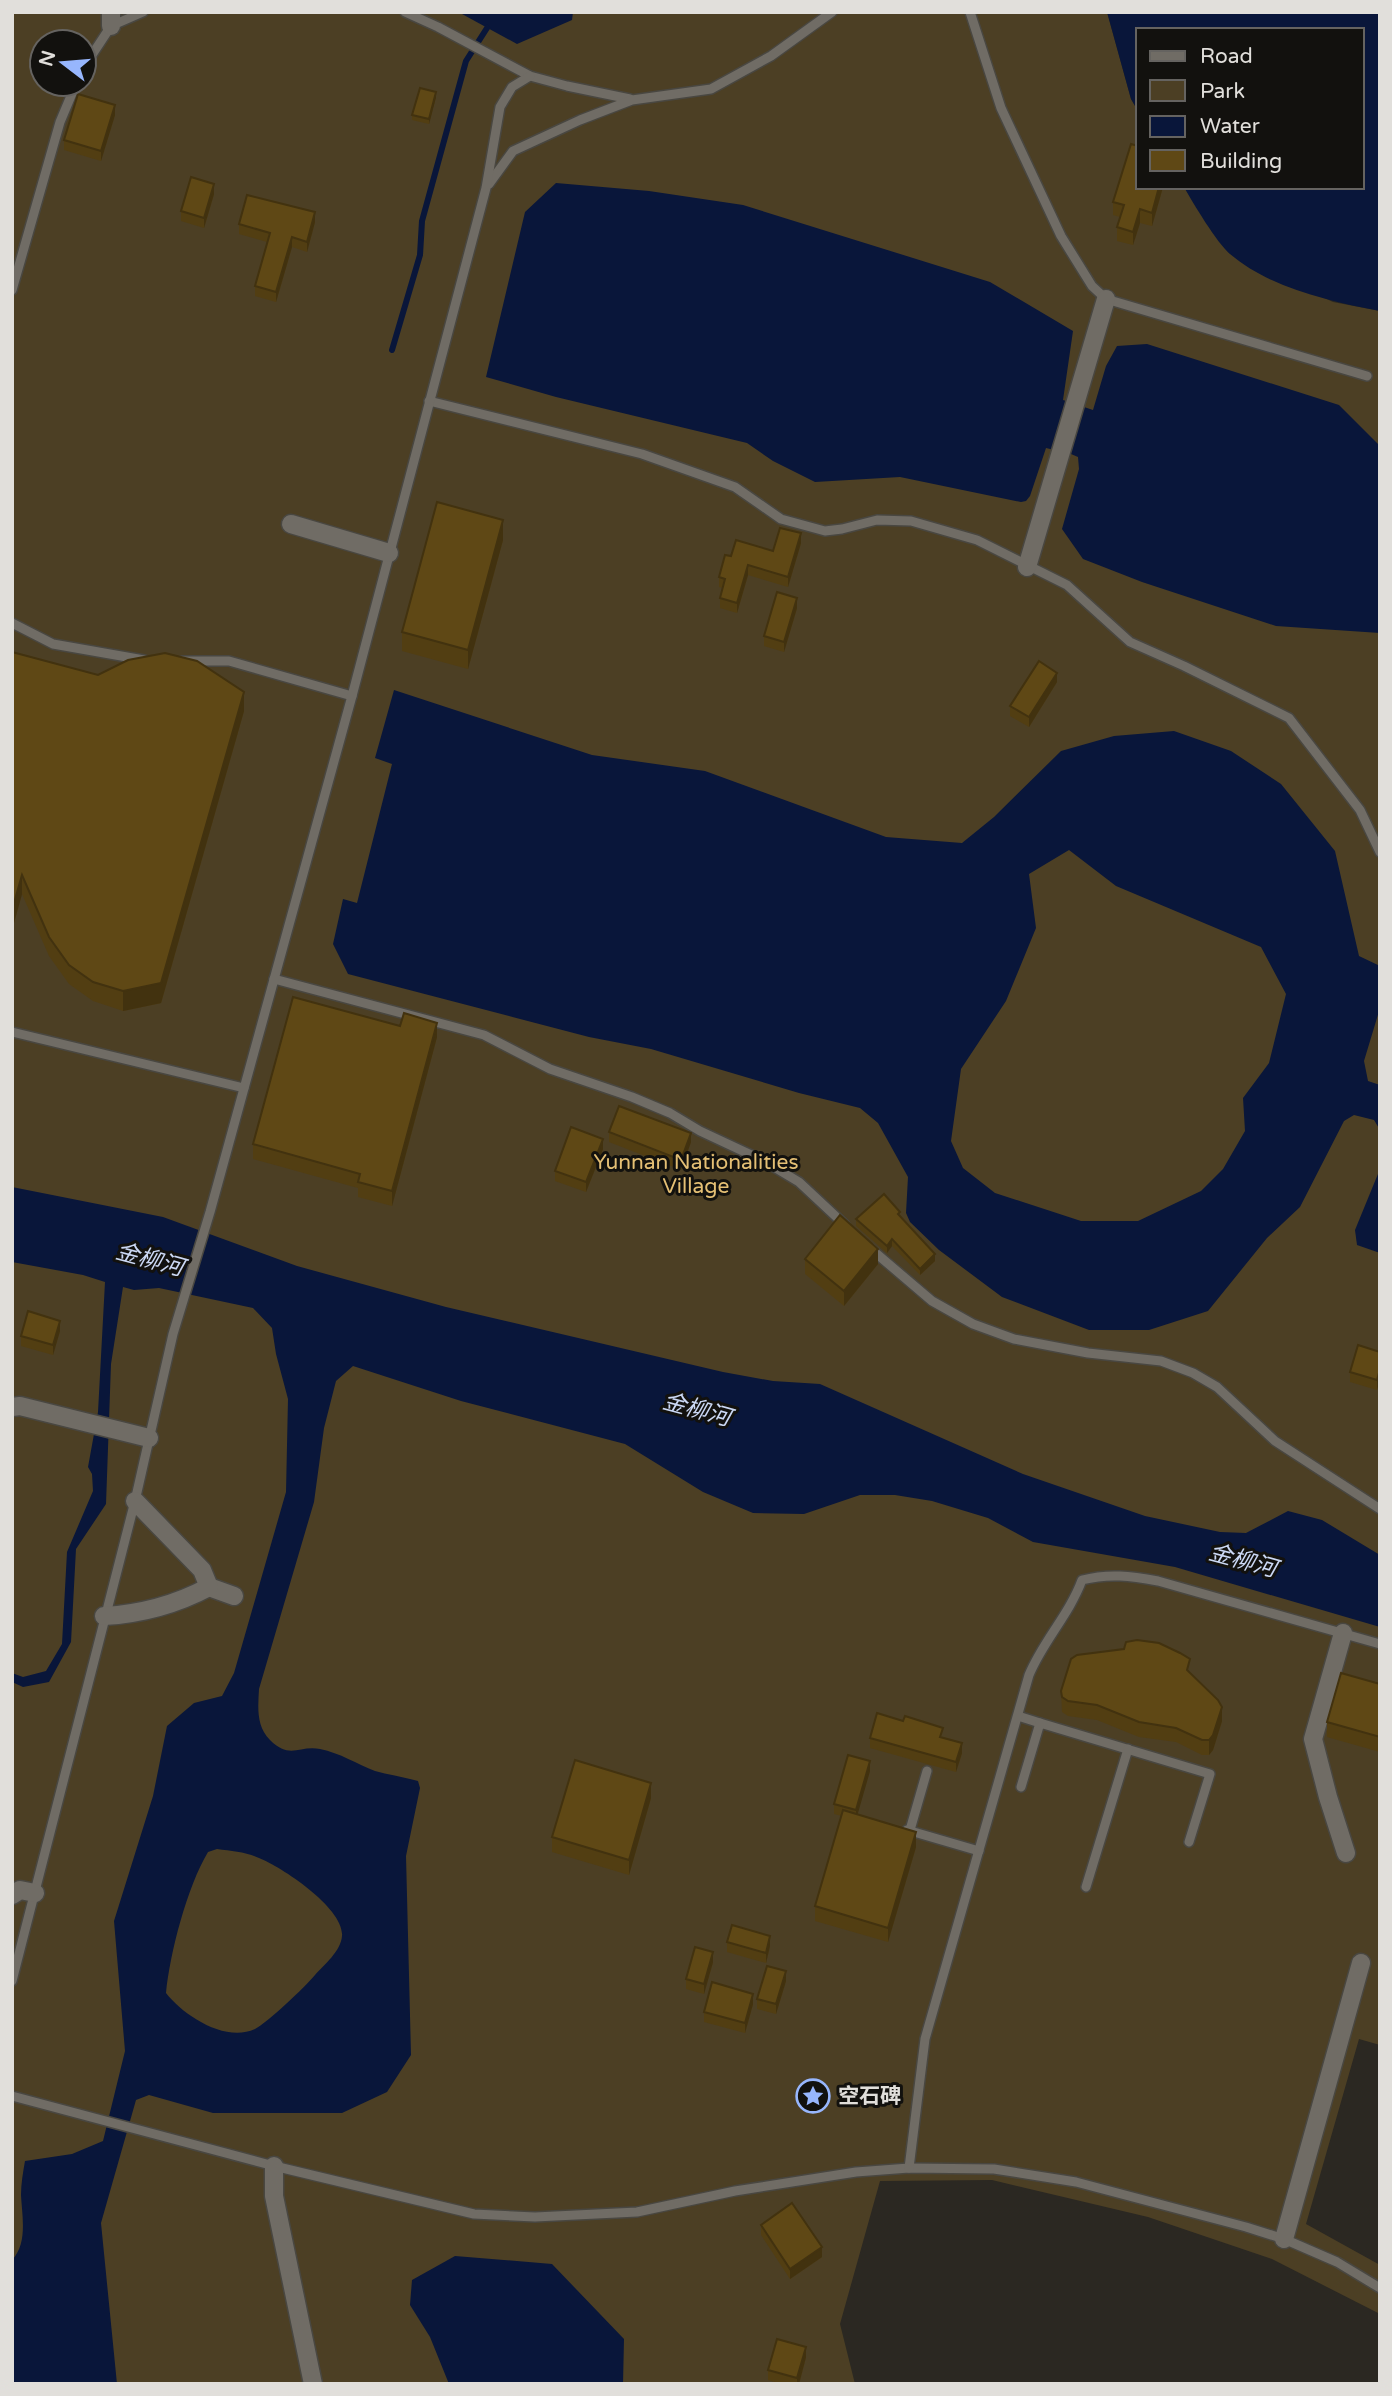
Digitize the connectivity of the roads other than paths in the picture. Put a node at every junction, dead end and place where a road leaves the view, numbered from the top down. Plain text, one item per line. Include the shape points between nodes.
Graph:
1 (144, 12) edge
2 (405, 12) edge
3 (832, 12) edge
4 (970, 12) edge
5 (111, 19) edge
6 (98, 42) edge
7 (530, 76) junction
8 (70, 98) edge
9 (632, 100) junction
10 (486, 188) junction
11 (12, 290) edge
12 (1106, 299) junction
13 (1367, 376) dead end
14 (429, 401) junction
15 (291, 524) dead end
16 (389, 553) junction
17 (1027, 567) junction
18 (12, 623) edge
19 (155, 660) edge
20 (167, 660) edge
21 (352, 696) junction
22 (1380, 852) edge
23 (274, 979) junction
24 (12, 1032) edge
25 (244, 1088) junction
26 (855, 1235) edge
27 (864, 1244) edge
28 (12, 1407) edge
29 (149, 1438) junction
30 (135, 1501) junction
31 (1380, 1509) edge
32 (209, 1587) junction
33 (234, 1596) dead end
34 (104, 1616) junction
35 (1343, 1633) junction
36 (1380, 1644) edge
37 (1018, 1716) junction
38 (1040, 1723) junction
39 (1128, 1749) junction
40 (927, 1771) dead end
41 (1021, 1787) dead end
42 (898, 1827) edge
43 (910, 1830) junction
44 (1189, 1842) dead end
45 (979, 1851) junction
46 (1346, 1853) dead end
47 (1086, 1887) dead end
48 (35, 1893) junction
49 (12, 1895) edge
50 (1361, 1963) dead end
51 (12, 1981) edge
52 (12, 2096) edge
53 (274, 2166) junction
54 (909, 2168) junction
55 (1284, 2239) junction
56 (1380, 2288) edge
57 (313, 2384) edge

1 - 5 lane
2 - 7 lane
3 - 9 lane via 771,56 711,89
4 - 12 lane via 1000,108 1061,236 1092,286
5 - 6 lane
7 - 9 lane
7 - 10 lane via 512,87 500,107
8 - 11 lane
9 - 10 lane via 513,151
10 - 14 lane
12 - 13 lane
12 - 17 street
14 - 16 lane
14 - 17 lane via 642,454 735,487 781,519 825,531 877,520 911,521 977,540
15 - 16 street
16 - 21 lane
17 - 22 lane via 1067,585 1130,642 1289,718 1360,810
18 - 19 lane via 52,644
20 - 21 lane via 229,661
21 - 23 lane
23 - 25 lane
23 - 26 lane via 484,1035 550,1069 670,1113 799,1182
24 - 25 lane
25 - 29 lane via 173,1334
27 - 31 lane via 932,1301 973,1324 1014,1339 1161,1361 1193,1373 1217,1387 1275,1441
28 - 29 street
29 - 30 lane
30 - 32 street via 202,1570
30 - 34 lane
32 - 33 street
32 - 34 street via 175,1602
34 - 48 lane
35 - 36 lane
35 - 37 lane via 1158,1581 1101,1575 1082,1580 1074,1600 1038,1652
35 - 46 street via 1313,1740
37 - 38 lane
37 - 45 lane
38 - 39 lane
38 - 41 lane
39 - 44 lane via 1209,1774
39 - 47 lane
40 - 43 lane
42 - 43 lane
43 - 45 lane
45 - 54 lane via 925,2039
48 - 49 street via 20,1890
48 - 51 lane
50 - 55 street
52 - 53 lane
53 - 54 lane via 463,2212 535,2217 637,2212 735,2191
53 - 57 street via 274,2196
54 - 55 lane via 994,2169 1076,2182
55 - 56 lane via 1337,2262

